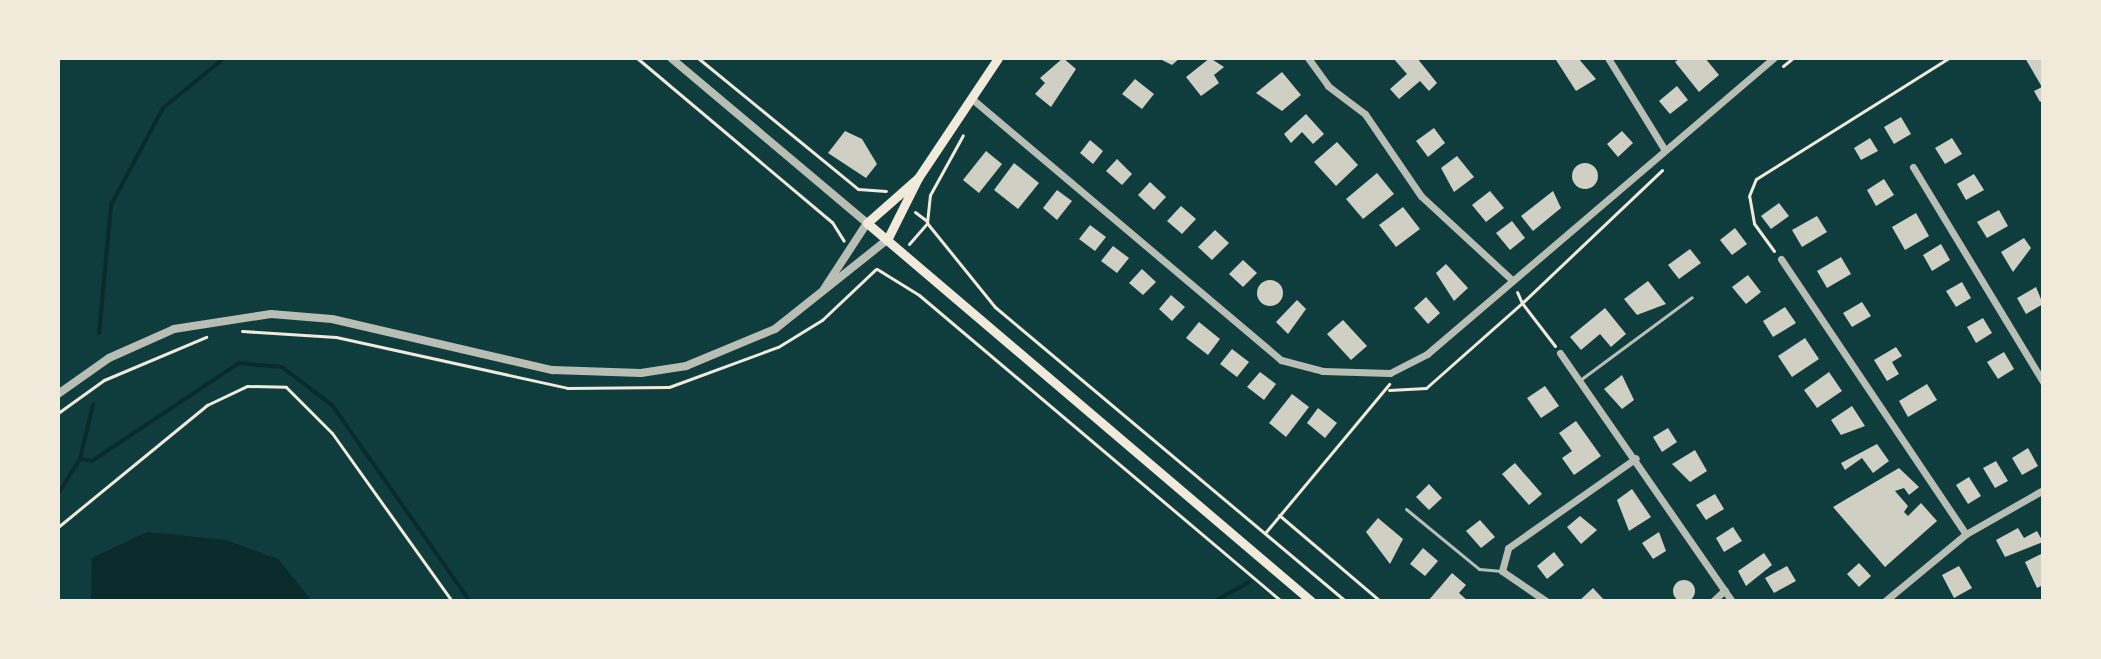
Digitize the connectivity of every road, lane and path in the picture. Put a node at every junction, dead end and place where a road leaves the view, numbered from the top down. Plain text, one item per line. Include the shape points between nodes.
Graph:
1 (637, 58) edge
2 (671, 58) edge
3 (698, 58) edge
4 (998, 58) edge
5 (1308, 58) edge
6 (1608, 58) edge
7 (1774, 58) edge
8 (1793, 58) edge
9 (1949, 58) edge
10 (1781, 68) dead end
11 (971, 98) junction
12 (966, 129) dead end
13 (1663, 147) junction
14 (1672, 160) dead end
15 (1913, 167) dead end
16 (918, 178) junction
17 (895, 197) junction
18 (908, 207) junction
19 (927, 222) junction
20 (867, 223) junction
21 (887, 240) junction
22 (851, 247) junction
23 (1781, 259) joint
24 (876, 269) dead end
25 (1511, 279) junction
26 (821, 295) junction
27 (1692, 297) dead end
28 (1522, 303) junction
29 (1547, 336) dead end
30 (1560, 353) dead end
31 (1390, 373) junction
32 (1580, 380) junction
33 (2043, 382) edge
34 (1389, 390) junction
35 (58, 394) edge
36 (1636, 458) junction
37 (2043, 490) edge
38 (1406, 509) dead end
39 (1279, 515) junction
40 (58, 527) edge
41 (1265, 533) junction
42 (1966, 534) junction
43 (1502, 571) junction
44 (1725, 590) junction
45 (452, 601) edge
46 (1281, 601) edge
47 (1311, 601) edge
48 (1345, 601) edge
49 (1380, 601) edge
50 (1546, 601) edge
51 (1713, 601) edge
52 (1732, 601) edge
53 (1885, 601) edge

1 - 22 path via 832,222
2 - 20 street
3 - 17 path via 858,189
4 - 11 main road
5 - 25 street via 1328,86 1365,114 1421,196
6 - 13 street
7 - 13 street
8 - 10 path
9 - 23 path via 1756,179 1749,196 1754,223
11 - 16 main road
11 - 31 street via 1281,360 1323,371
12 - 19 path via 930,195
13 - 25 street
14 - 28 path
15 - 33 street
16 - 17 main road
16 - 18 main road
17 - 20 main road
18 - 19 path
18 - 21 main road
19 - 41 path via 995,307
20 - 21 main road
20 - 22 street
21 - 26 street
21 - 47 main road
22 - 26 street
23 - 42 street
24 - 46 path via 885,270
25 - 31 street via 1427,354
26 - 35 street via 745,345 641,373 552,370 332,319 226,316 139,343
27 - 32 lane
28 - 29 path
28 - 34 path via 1426,388
30 - 32 street
31 - 34 path
32 - 36 street
34 - 39 path
36 - 43 street via 1508,548
36 - 44 street
37 - 42 street
38 - 43 lane via 1479,569
39 - 41 path
39 - 49 path
40 - 45 path via 207,405 247,386 286,387 332,433
41 - 48 path
42 - 53 street
43 - 50 street
44 - 51 street
44 - 52 street

